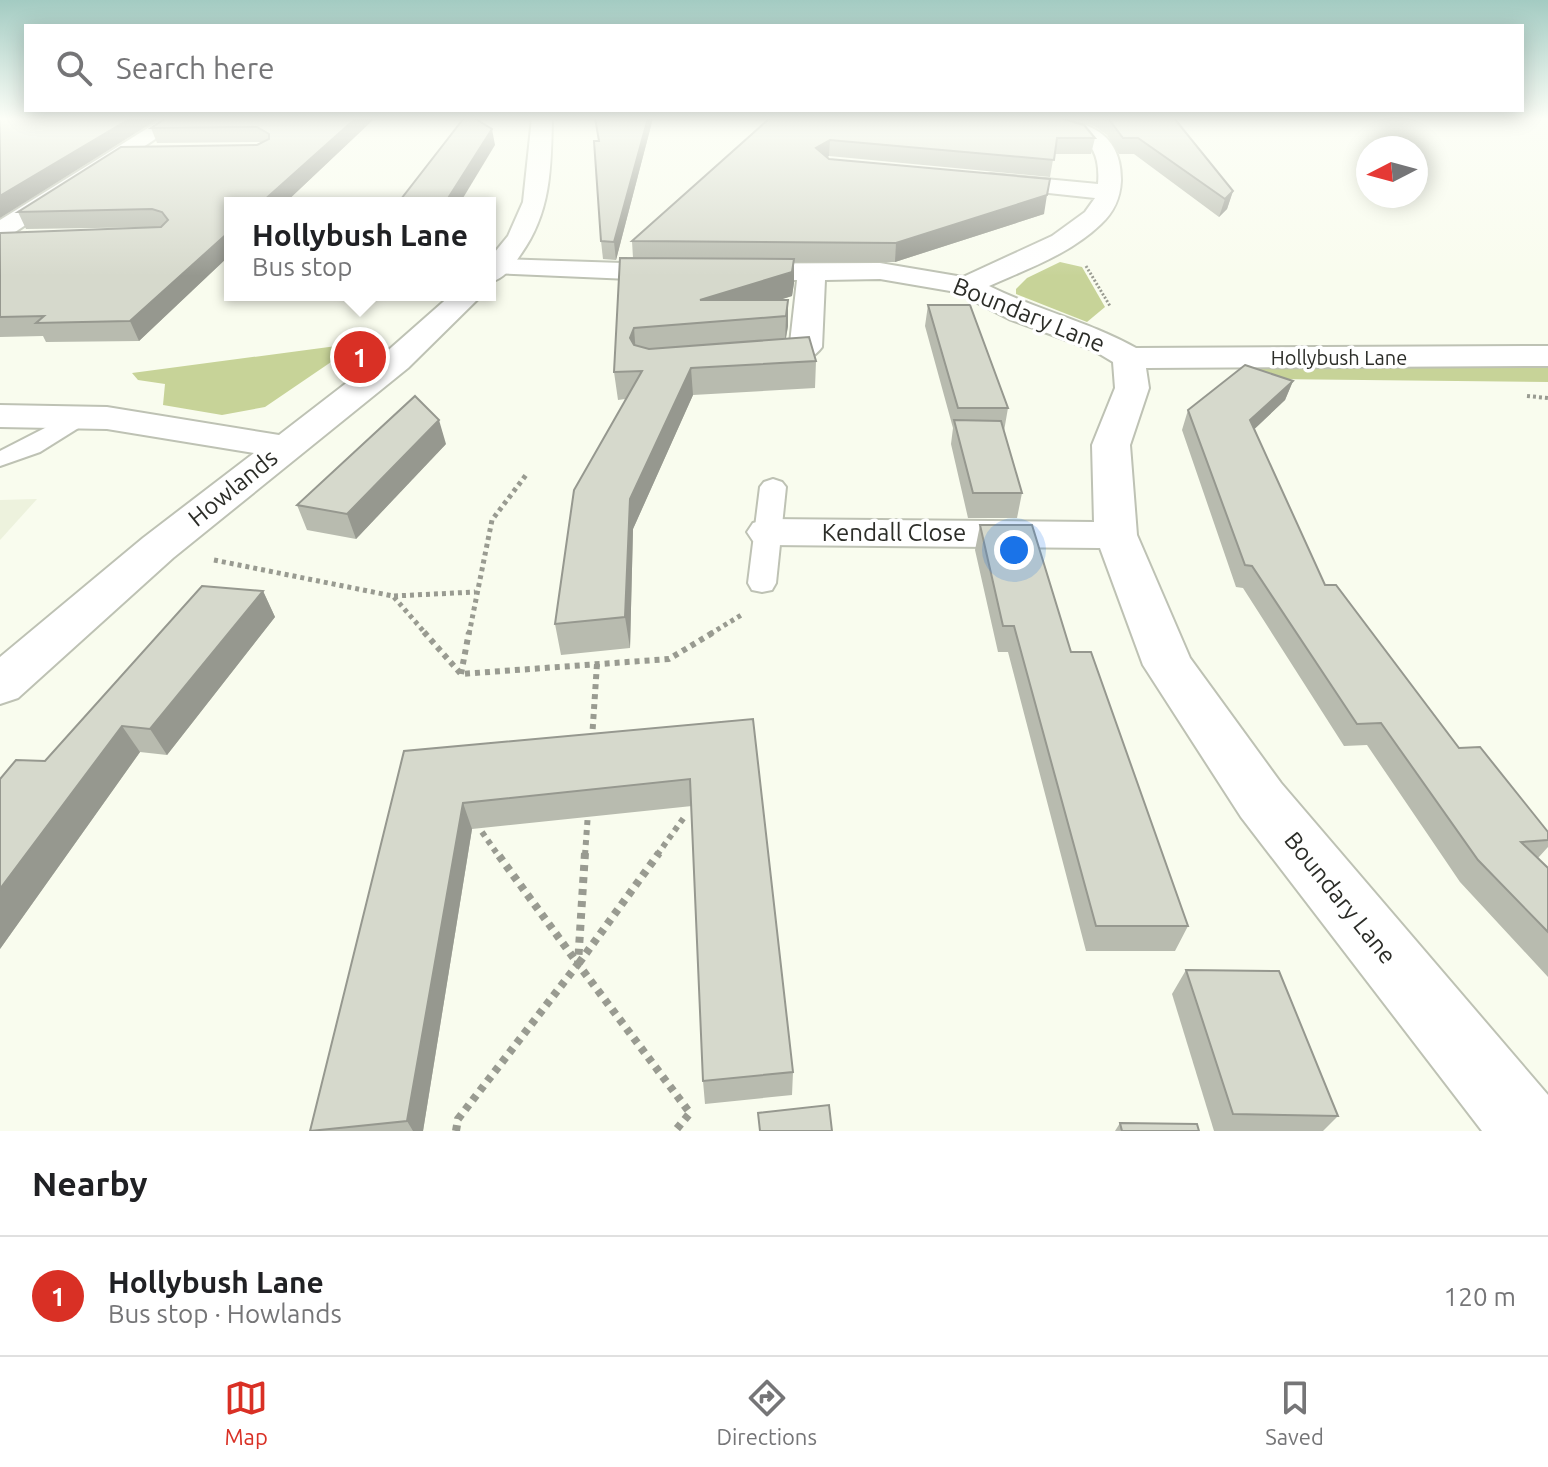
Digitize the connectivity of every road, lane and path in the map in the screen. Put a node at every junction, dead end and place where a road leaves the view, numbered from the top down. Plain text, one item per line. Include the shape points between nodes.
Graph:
1 (95, 171) edge
2 (540, 171) edge
3 (1109, 171) edge
4 (968, 179) edge
5 (1107, 192) junction
6 (0, 231) edge
7 (0, 240) edge
8 (32, 240) edge
9 (1039, 253) junction
10 (496, 267) edge
11 (812, 271) junction
12 (496, 279) edge
13 (966, 286) junction
14 (461, 301) edge
15 (1077, 334) junction
16 (1548, 356) edge
17 (1129, 358) junction
18 (723, 359) edge
19 (0, 416) edge
20 (80, 417) junction
21 (284, 447) junction
22 (0, 459) edge
23 (526, 475) dead end
24 (773, 487) dead end
25 (768, 532) junction
26 (1116, 535) junction
27 (158, 548) junction
28 (762, 583) joint
29 (475, 592) junction
30 (393, 596) junction
31 (597, 664) junction
32 (461, 674) junction
33 (3, 681) edge
34 (592, 743) edge
35 (588, 806) edge
36 (685, 816) dead end
37 (482, 832) dead end
38 (578, 964) junction
39 (456, 1131) edge
40 (675, 1131) edge
41 (1529, 1131) edge

1 - 6 street
2 - 10 street, Howlands via 539,194 516,244
3 - 5 street
4 - 5 street
5 - 9 street via 1106,203 1087,225
7 - 8 street
9 - 13 street
9 - 15 path via 1086,266 1111,308
11 - 12 street, Boundary Lane
11 - 13 street, Boundary Lane via 880,271
11 - 18 street via 806,347 796,354
13 - 15 street, Boundary Lane
14 - 21 street, Howlands via 396,361
15 - 17 street, Boundary Lane
16 - 17 street, Hollybush Lane
17 - 26 street, Boundary Lane via 1132,388 1111,445
19 - 20 street
20 - 21 street
20 - 22 lane via 46,440
21 - 27 street, Howlands
23 - 29 path via 492,520
24 - 25 lane
25 - 26 street, Kendall Close
25 - 28 lane
26 - 41 street, Boundary Lane via 1168,665 1261,800
27 - 30 path
27 - 33 street, Howlands
28 - 31 path via 753,608 669,659
29 - 30 path
29 - 32 path
30 - 32 path
31 - 32 path
31 - 34 path
35 - 38 path
36 - 38 path
37 - 38 path
38 - 39 path via 458,1119
38 - 40 path via 690,1113

